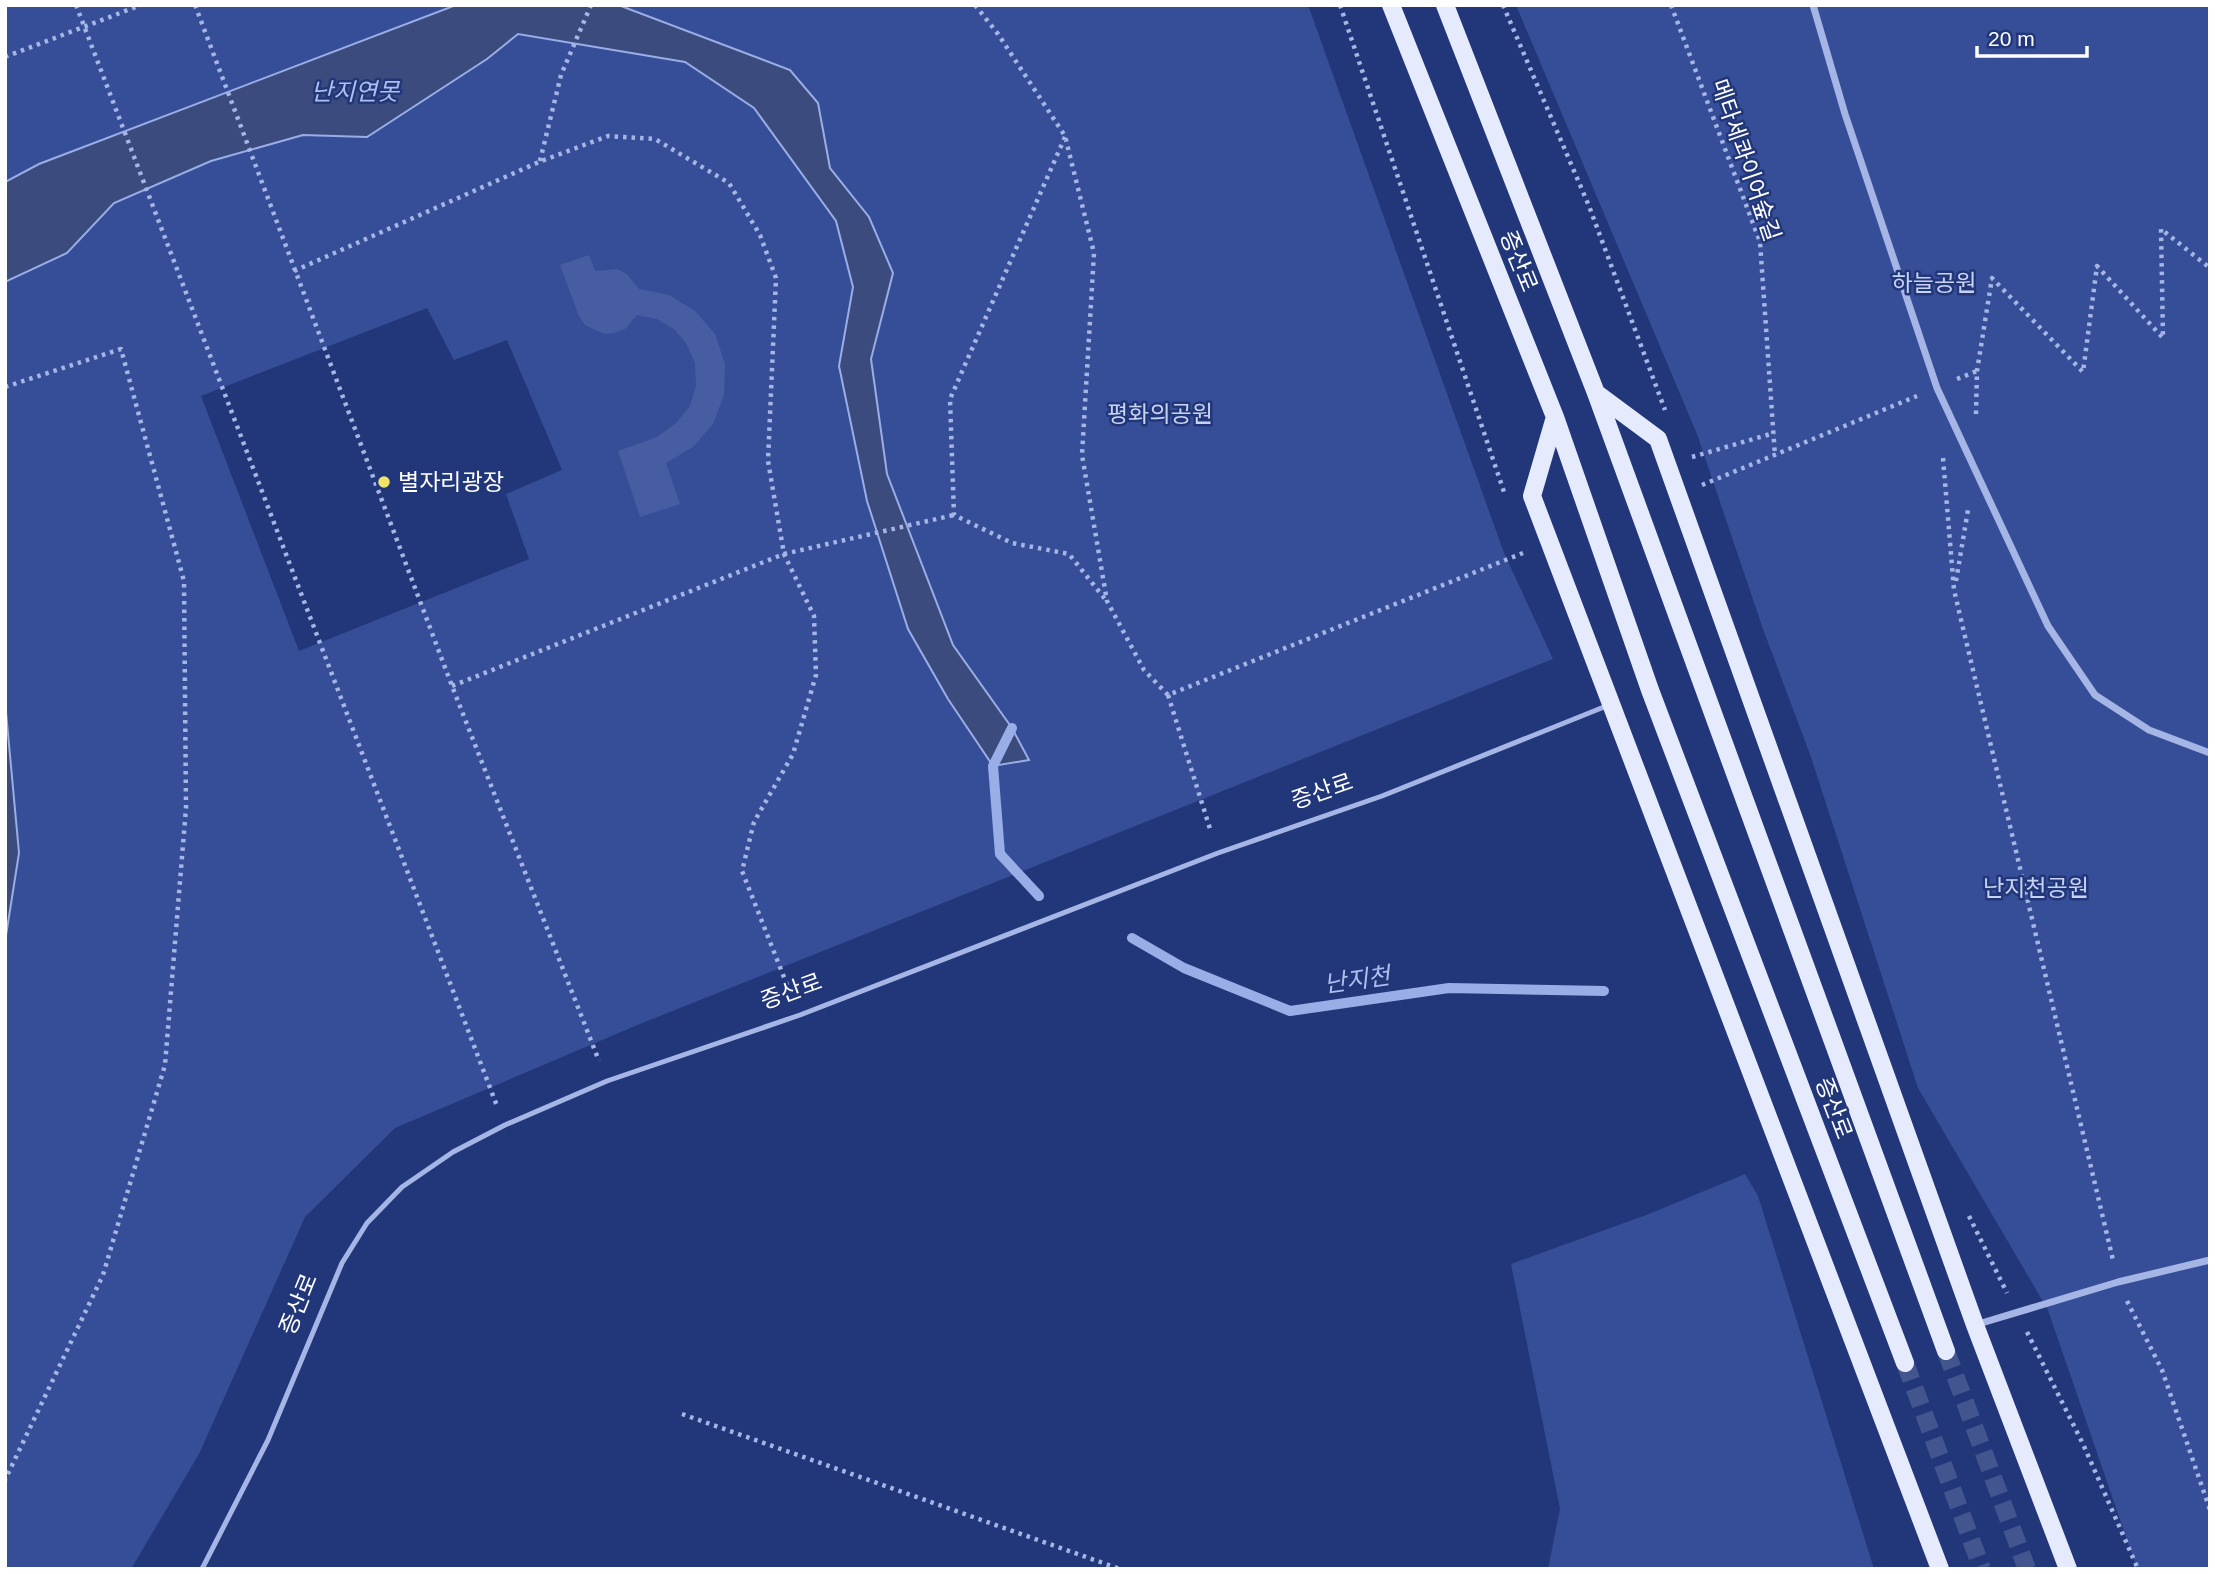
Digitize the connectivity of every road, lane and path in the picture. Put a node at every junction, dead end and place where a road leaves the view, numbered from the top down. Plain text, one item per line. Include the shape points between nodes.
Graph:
1 (76, 5) edge
2 (141, 5) edge
3 (195, 5) edge
4 (591, 5) edge
5 (975, 5) edge
6 (1391, 5) edge
7 (1446, 5) edge
8 (1503, 5) edge
9 (1671, 5) edge
10 (1813, 5) edge
11 (85, 27) junction
12 (5, 57) edge
13 (1066, 136) junction
14 (539, 162) junction
15 (2210, 268) edge
16 (294, 271) junction
17 (1977, 371) dead end
18 (5, 387) edge
19 (1937, 388) junction
20 (1596, 393) junction
21 (1555, 417) junction
22 (1670, 421) dead end
23 (1774, 433) junction
24 (1942, 455) dead end
25 (1775, 456) junction
26 (1684, 459) dead end
27 (1759, 463) dead end
28 (954, 515) junction
29 (784, 554) junction
30 (1485, 568) dead end
31 (1107, 601) junction
32 (452, 686) junction
33 (1168, 695) junction
34 (1612, 704) junction
35 (2210, 753) edge
36 (1217, 853) junction
37 (800, 1015) junction
38 (607, 1081) junction
39 (505, 1125) junction
40 (2210, 1260) edge
41 (2118, 1282) junction
42 (1975, 1325) junction
43 (1946, 1351) tunnel mouth
44 (1905, 1363) tunnel mouth
45 (682, 1414) dead end
46 (5, 1480) edge
47 (2210, 1510) edge
48 (202, 1569) edge
49 (1120, 1569) edge
50 (1940, 1569) edge
51 (2068, 1569) edge

1 - 11 path
2 - 11 path
3 - 16 path
4 - 14 path via 570,49
5 - 13 path
6 - 21 main road, 증산로
7 - 20 main road, 증산로
8 - 22 path via 1588,206
9 - 23 path, 메타세콰이어숲길 via 1760,242
10 - 19 street via 1844,114
11 - 12 path
11 - 39 path
13 - 28 path via 950,399
13 - 31 path via 1094,253 1082,455
14 - 16 path
14 - 29 path via 608,136 656,139 729,183 760,234 776,278 768,461
15 - 17 path via 2161,229 2163,338 2097,266 2083,372 1992,278
16 - 32 path
18 - 46 path via 121,349 184,581 186,808 165,1065 103,1275
19 - 25 path
19 - 35 street via 2048,626 2095,695 2148,730
20 - 42 main road via 1658,439
20 - 43 main road, 증산로
21 - 34 main road via 1532,496
21 - 44 main road, 증산로 via 1650,690
23 - 25 path, 메타세콰이어숲길
23 - 26 path
24 - 41 path via 1954,590
25 - 27 path
28 - 29 path
28 - 31 path via 1012,542 1069,554
29 - 32 path
29 - 37 path via 814,616 816,676 793,754 754,822 742,871
30 - 33 path
31 - 33 path via 1144,670
32 - 38 path
33 - 36 path
34 - 36 lane, 증산로 via 1382,796
34 - 50 main road
36 - 37 lane, 증산로
37 - 38 lane, 증산로
38 - 39 lane, 증산로
39 - 48 lane, 증산로 via 453,1152 402,1187 367,1223 342,1263 268,1440
40 - 41 street
41 - 42 street
41 - 47 path via 2162,1370
42 - 51 main road
45 - 49 path

